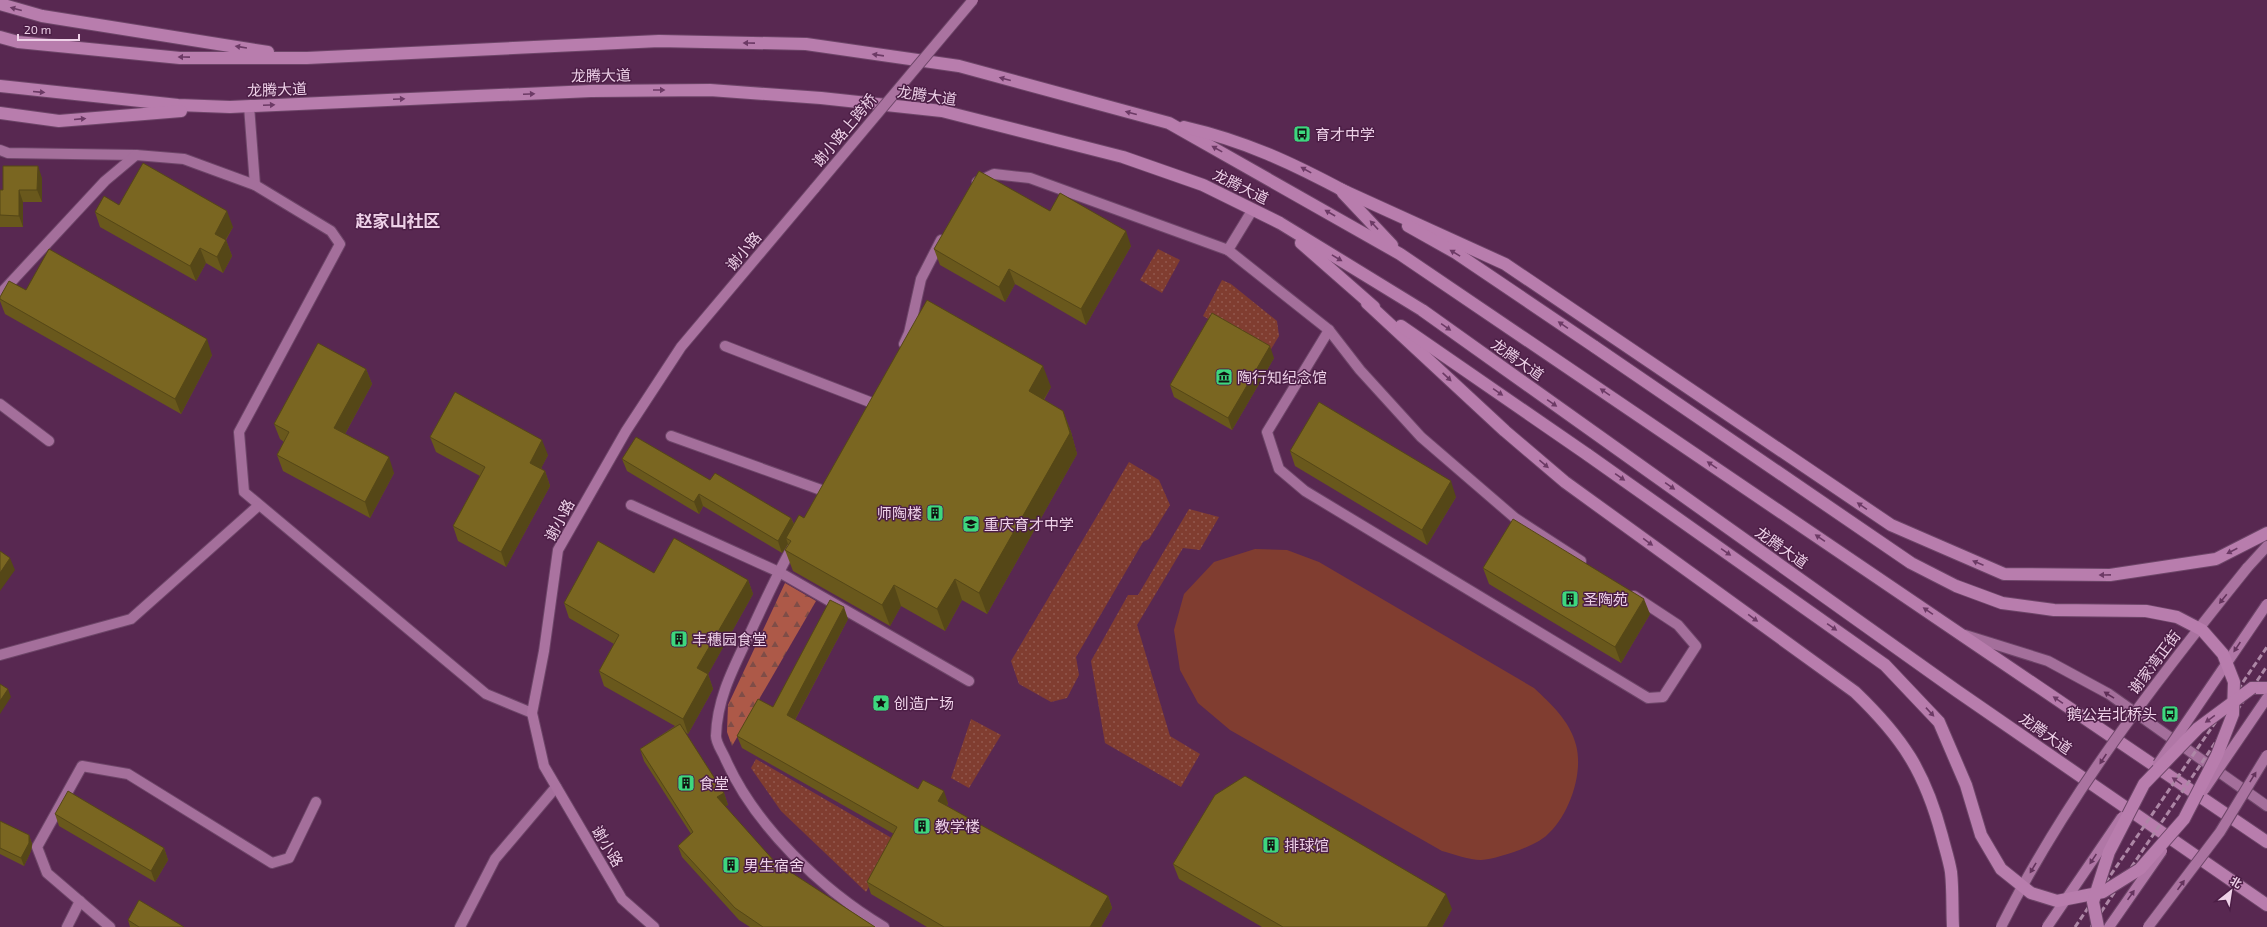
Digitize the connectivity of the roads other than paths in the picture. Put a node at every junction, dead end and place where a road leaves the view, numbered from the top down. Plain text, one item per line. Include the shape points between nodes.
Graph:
1 (973, 0) edge
2 (0, 4) edge
3 (0, 37) edge
4 (307, 58) junction
5 (0, 86) edge
6 (249, 106) junction
7 (230, 107) junction
8 (0, 113) edge
9 (1168, 123) junction
10 (0, 150) edge
11 (136, 155) junction
12 (255, 184) junction
13 (816, 188) joint
14 (972, 189) edge
15 (1340, 189) junction
16 (1253, 209) junction
17 (1280, 223) junction
18 (948, 229) edge
19 (1228, 250) junction
20 (1400, 254) junction
21 (0, 294) edge
22 (1367, 303) junction
23 (1328, 330) junction
24 (725, 346) dead end
25 (899, 354) edge
26 (0, 404) edge
27 (875, 404) edge
28 (671, 436) dead end
29 (49, 441) dead end
30 (824, 491) edge
31 (630, 505) dead end
32 (258, 506) junction
33 (2267, 533) edge
34 (798, 538) edge
35 (2267, 546) edge
36 (1587, 565) edge
37 (779, 572) junction
38 (1626, 591) edge
39 (2267, 604) edge
40 (1960, 633) junction
41 (0, 655) edge
42 (969, 681) dead end
43 (2267, 688) edge
44 (2267, 698) edge
45 (532, 713) junction
46 (2267, 755) edge
47 (2144, 784) junction
48 (556, 787) junction
49 (316, 802) dead end
50 (2267, 806) edge
51 (2184, 819) junction
52 (2267, 842) edge
53 (80, 901) junction
54 (2267, 905) edge
55 (67, 927) edge
56 (110, 927) edge
57 (460, 927) edge
58 (654, 927) edge
59 (884, 927) edge
60 (1953, 927) edge
61 (2001, 927) edge
62 (2047, 927) edge
63 (2098, 927) edge
64 (2109, 927) edge
65 (2148, 927) edge

1 - 13 street, 谢小路上跨桥, bridge
4 -> 2 highway via 42,16
4 -> 3 highway, 龙腾大道 via 180,58 18,42
9 -> 4 highway, 龙腾大道 via 959,66 806,44 659,41
5 -> 7 highway, 龙腾大道 via 178,105
6 - 7 highway, 龙腾大道
6 - 12 street
6 -> 16 highway, 龙腾大道 via 591,91 710,90 821,98 942,111 1123,157 1204,185
8 -> 7 highway via 59,121
15 -> 9 highway via 1291,162 1219,135
20 -> 9 highway, 龙腾大道
10 - 11 street via 8,153
11 - 12 street via 184,159
11 - 21 street via 105,181
12 - 32 street via 331,231 340,244 240,432 244,492
13 - 45 street, 谢小路 via 681,346 626,431 558,550 544,651
14 - 19 street via 976,182 994,174 1030,178
20 -> 15 highway
33 -> 15 highway via 2216,559 2110,575 2004,574 1890,525 1505,264
51 -> 15 highway, bridge via 2218,755 2233,714 2234,682 2223,654 2202,630 2177,617 2146,611 2054,610 2002,603 1956,586 1911,563 1456,253
16 - 17 highway, 龙腾大道
16 - 19 street
17 - 22 highway
17 -> 54 highway, 龙腾大道 via 1422,310 1957,691
18 - 25 street via 921,279 909,333
19 - 23 street
40 -> 20 highway, 龙腾大道
22 -> 51 highway, bridge via 1588,454 1885,665 1939,722 1966,785 1981,835 2001,869 2030,893 2057,901 2103,892 2140,868
22 -> 60 highway via 1505,431 1565,482 1855,692 1882,718 1909,752 1938,820 1951,871
23 - 36 street via 1360,370 1421,437 1515,518
23 - 38 street via 1267,432 1279,469 1305,492 1648,698 1663,697 1696,646 1678,625
24 - 27 street
26 - 29 street
28 - 30 street
31 - 37 street
32 - 41 street via 131,619
32 - 45 street via 486,694
34 - 37 street
35 -> 61 street, 谢家湾正街, bridge via 2179,653 2108,750 2060,823
37 - 42 street
37 - 59 street via 729,678 718,708 716,738 733,776 762,818 809,870 866,916
39 -> 47 main road, bridge
50 -> 40 street via 2109,694 2048,662
52 -> 40 highway, 龙腾大道
43 -> 47 highway, bridge via 2252,688 2198,728
44 - 51 main road, bridge
45 - 48 street, 谢小路 via 544,766
65 -> 46 street, bridge via 2220,832
47 -> 62 main road, bridge
47 - 63 highway, bridge via 2109,852 2093,902
48 - 57 street via 495,859
48 - 58 street, 谢小路 via 622,899
49 - 53 street via 288,858 272,863 128,774 82,766 37,847 47,873
64 -> 51 main road, bridge
53 - 55 street
53 - 56 street

